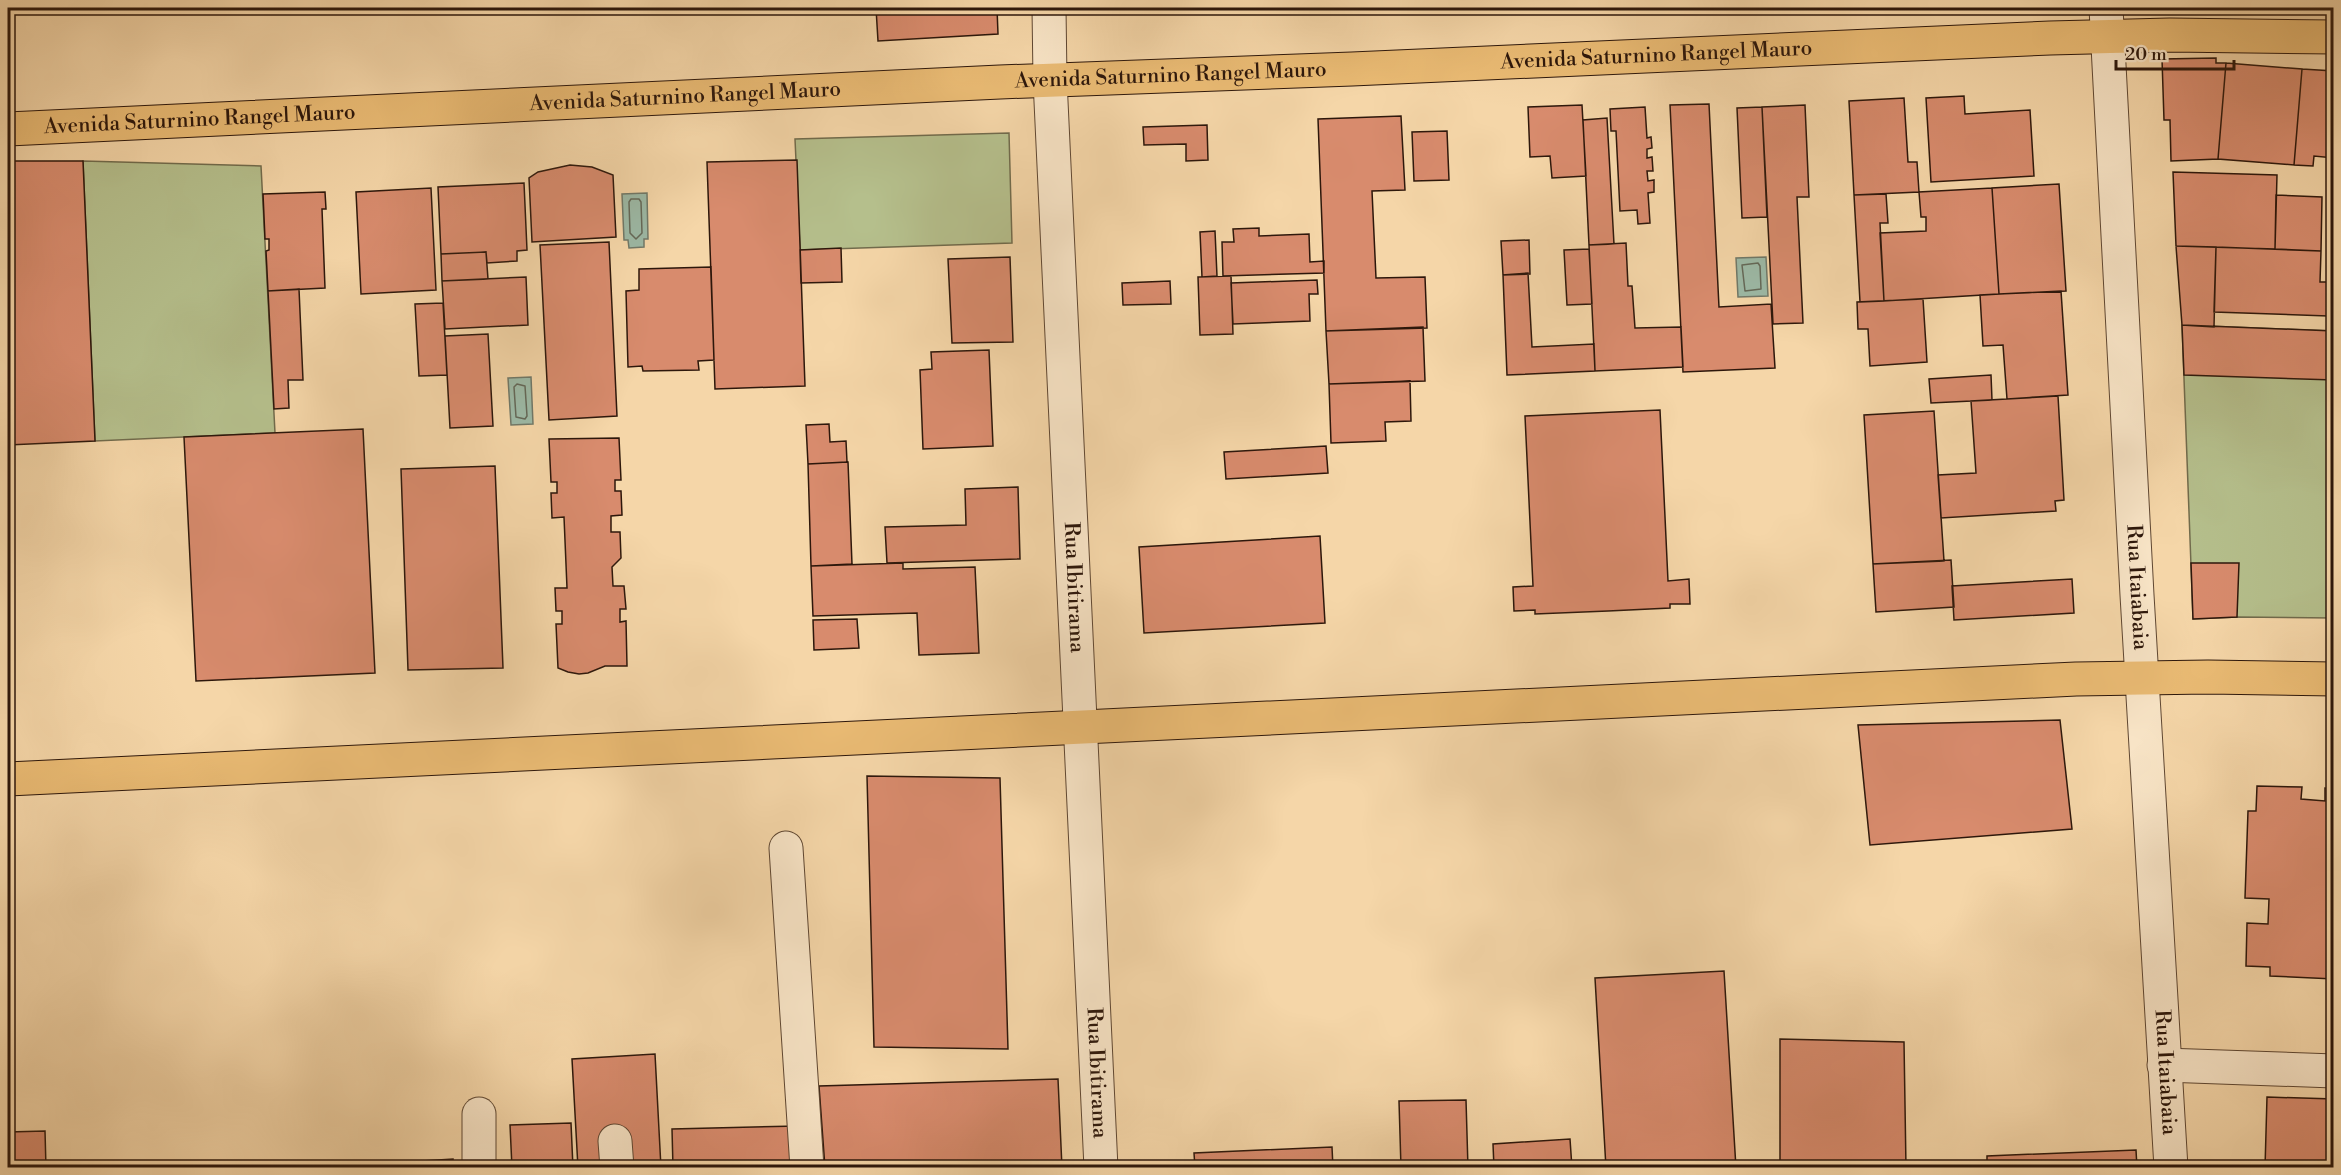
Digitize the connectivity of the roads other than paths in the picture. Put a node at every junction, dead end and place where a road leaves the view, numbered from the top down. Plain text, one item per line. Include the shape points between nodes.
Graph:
1 (1049, 8) edge
2 (2107, 22) edge
3 (2334, 37) edge
4 (1050, 80) junction
5 (8, 129) edge
6 (2143, 679) junction
7 (2334, 679) edge
8 (1080, 728) junction
9 (8, 779) edge
10 (786, 848) dead end
11 (2164, 1065) junction
12 (2334, 1071) edge
13 (479, 1114) dead end
14 (479, 1167) edge
15 (807, 1167) edge
16 (1101, 1167) edge
17 (2171, 1167) edge

1 - 4 street, Rua Ibitirama
2 - 3 main road, Avenida Saturnino Rangel Mauro
2 - 4 main road, Avenida Saturnino Rangel Mauro
2 - 6 street, Rua Itaiabaia
4 - 5 main road, Avenida Saturnino Rangel Mauro
4 - 8 street, Rua Ibitirama
6 - 7 main road
6 - 8 main road
6 - 11 street, Rua Itaiabaia
8 - 9 main road
8 - 16 street, Rua Ibitirama
10 - 15 street
11 - 12 street
11 - 17 street, Rua Itaiabaia
13 - 14 street

